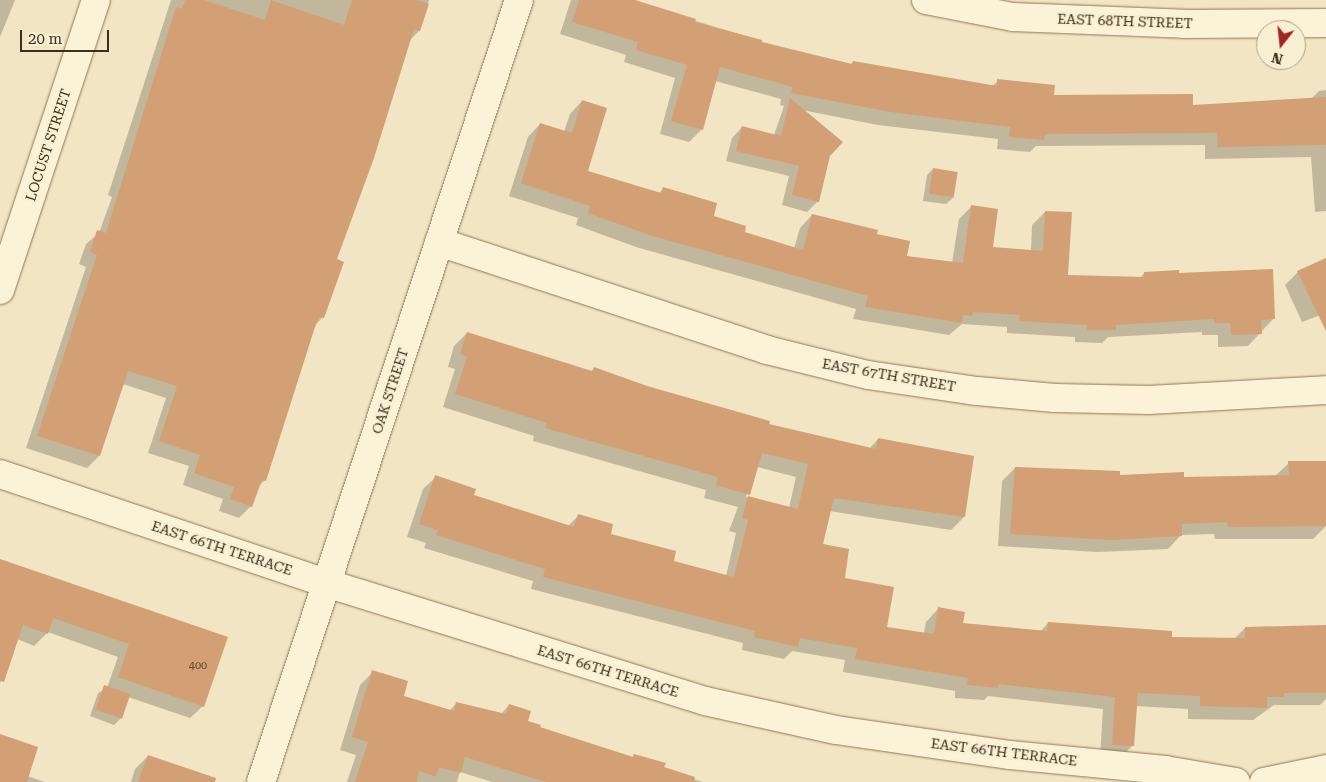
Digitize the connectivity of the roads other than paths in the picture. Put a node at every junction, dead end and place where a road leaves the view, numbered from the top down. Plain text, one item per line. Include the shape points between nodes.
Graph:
1 (96, 0) edge
2 (519, 0) edge
3 (926, 0) edge
4 (1326, 23) edge
5 (440, 242) junction
6 (0, 290) edge
7 (1326, 390) edge
8 (0, 474) edge
9 (326, 583) junction
10 (1326, 769) edge
11 (261, 782) edge
12 (1236, 782) edge
13 (1264, 782) edge

1 - 6 street, LOCUST STREET
2 - 5 street, OAK STREET
3 - 4 street, EAST 68TH STREET via 1013,17 1184,24
5 - 7 street, EAST 67TH STREET via 767,350 868,375 977,391 1065,398 1150,400
5 - 9 street, OAK STREET
8 - 9 street, EAST 66TH TERRACE
9 - 11 street, OAK STREET
9 - 12 street, EAST 66TH TERRACE via 706,701 826,728 1010,755 1165,770
10 - 13 street

